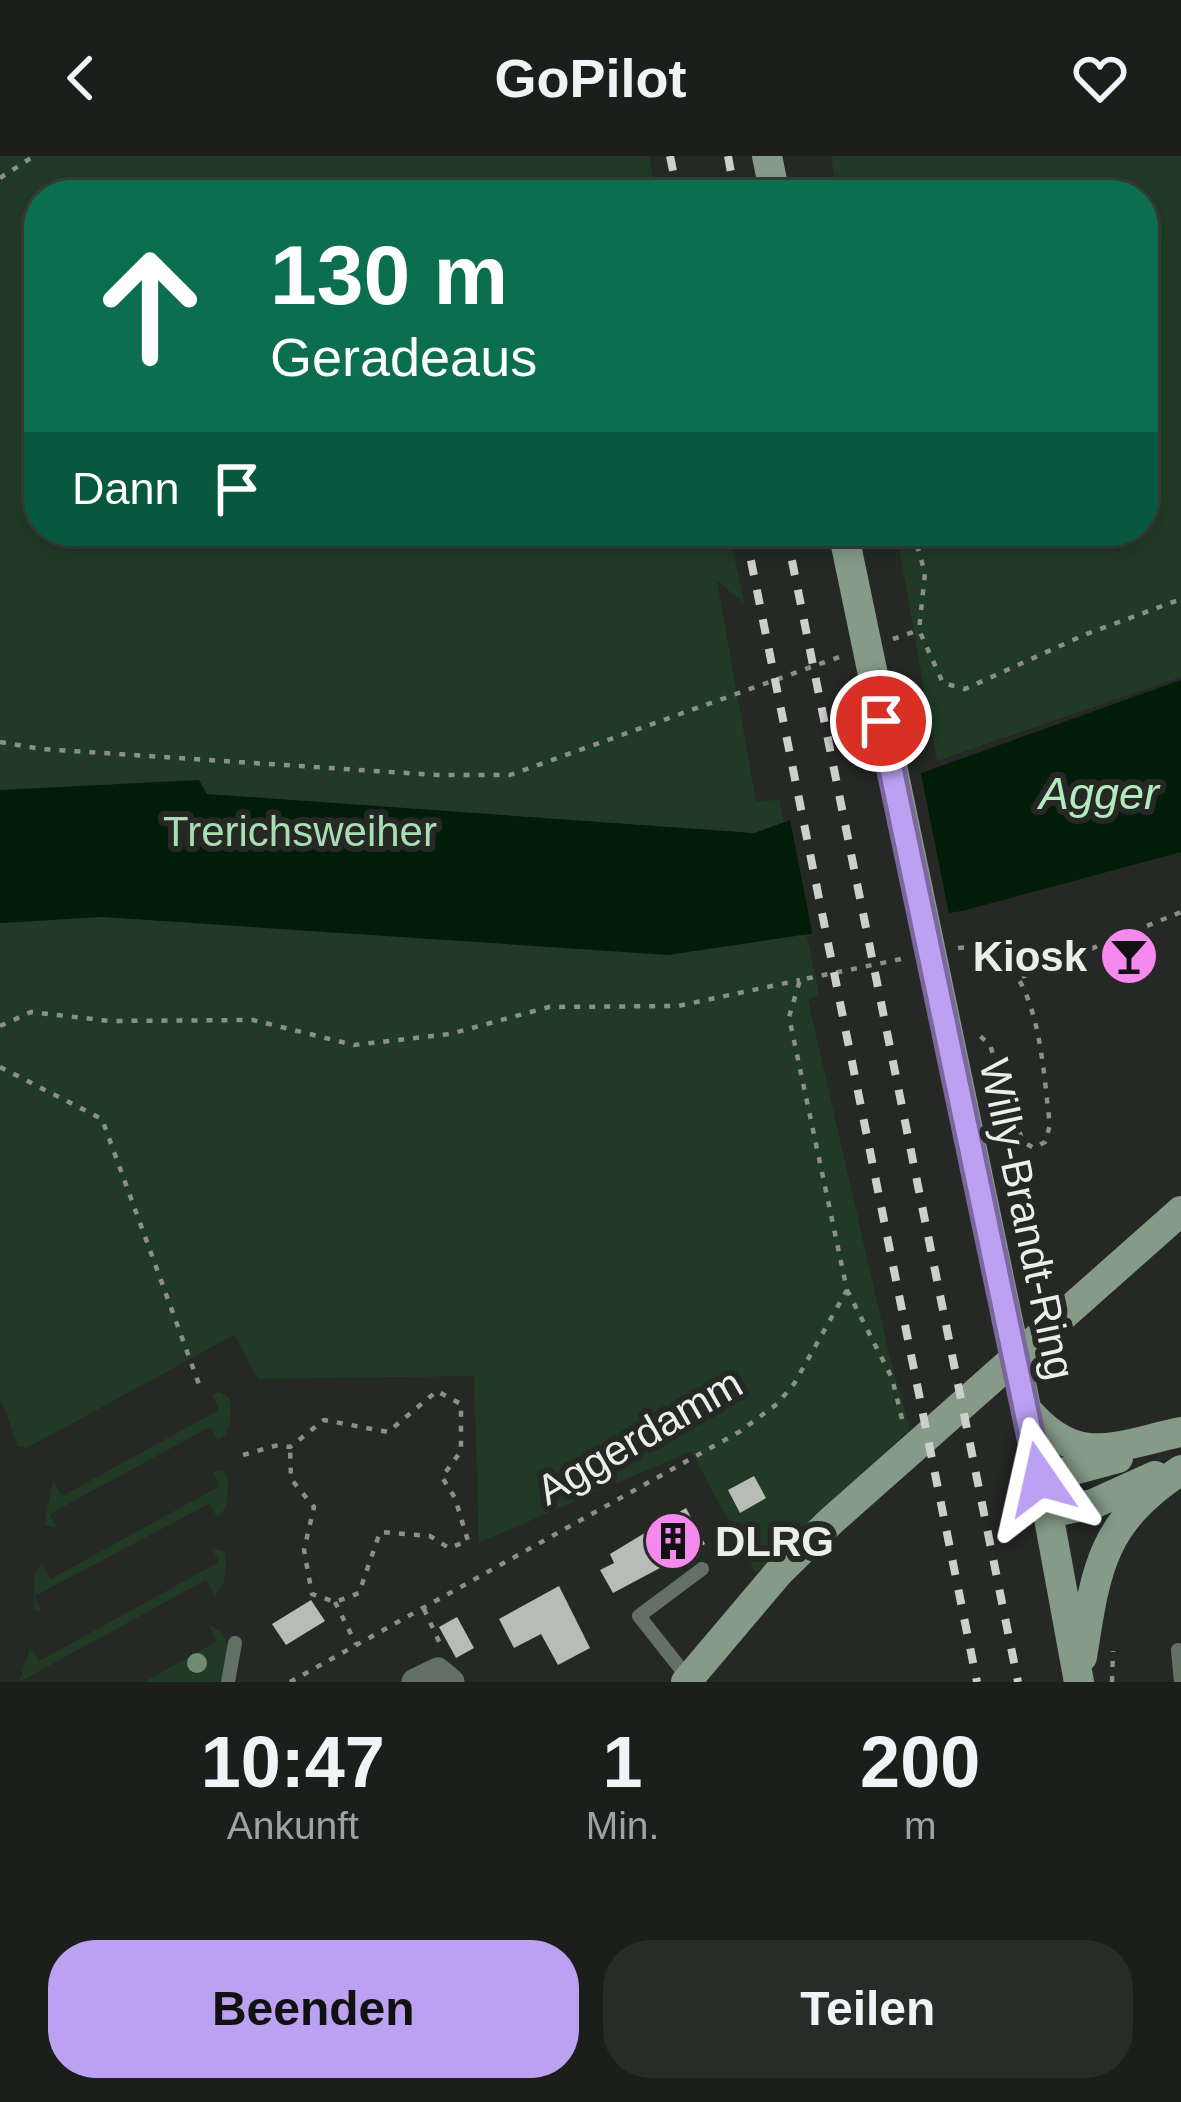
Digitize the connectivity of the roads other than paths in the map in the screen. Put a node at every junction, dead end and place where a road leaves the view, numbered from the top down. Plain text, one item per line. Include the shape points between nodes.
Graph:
1 (846, 546) edge
2 (1181, 1211) edge
3 (1032, 1423) junction
4 (1181, 1435) edge
5 (1181, 1468) edge
6 (1040, 1479) junction
7 (1048, 1513) junction
8 (702, 1569) dead end
9 (235, 1642) dead end
10 (1178, 1650) dead end
11 (687, 1680) edge
12 (1079, 1681) edge
13 (228, 1682) edge
14 (1181, 1682) edge

1 - 3 street, Willy-Brandt-Ring
2 - 11 street via 779,1572
3 - 4 street via 1093,1451
3 - 6 street, Willy-Brandt-Ring
4 - 6 street
5 - 7 street
5 - 12 street via 1134,1505 1101,1554
6 - 7 street, Willy-Brandt-Ring
7 - 12 street, Willy-Brandt-Ring
8 - 11 lane via 639,1616
9 - 13 lane
10 - 14 lane

